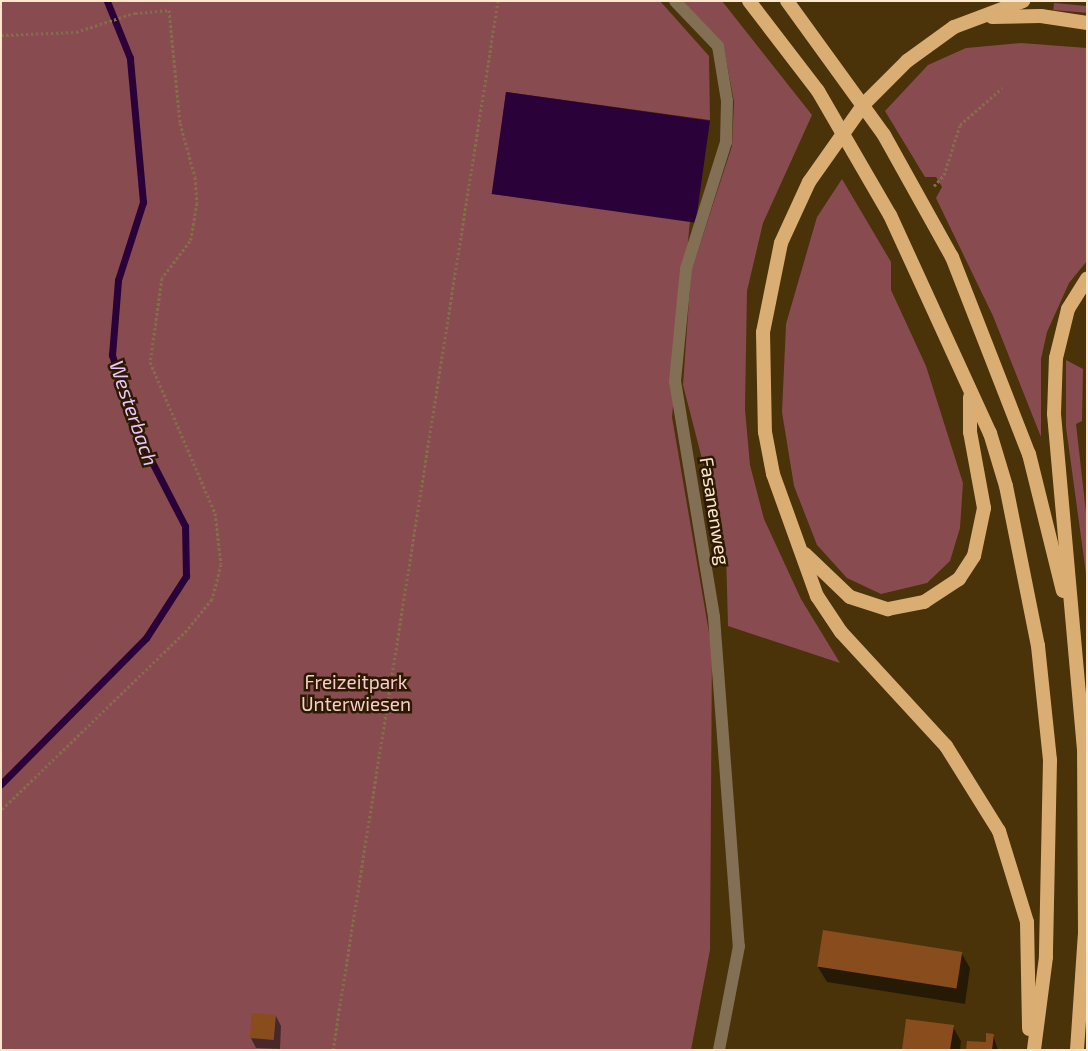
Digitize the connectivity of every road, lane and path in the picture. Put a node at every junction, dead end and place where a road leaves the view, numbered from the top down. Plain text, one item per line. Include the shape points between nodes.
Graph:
1 (498, 1) edge
2 (674, 1) edge
3 (749, 1) edge
4 (787, 1) edge
5 (1023, 1) edge
6 (978, 18) junction
7 (1087, 23) edge
8 (1, 35) edge
9 (1002, 88) dead end
10 (922, 200) junction
11 (1087, 278) edge
12 (970, 394) junction
13 (798, 546) junction
14 (1071, 623) junction
15 (1, 810) edge
16 (333, 1050) edge
17 (719, 1050) edge
18 (1029, 1050) edge
19 (1034, 1050) edge
20 (1077, 1050) edge

1 - 16 path
2 - 17 lane, Fasanenweg via 718,46 727,101 726,142 686,268 675,381 714,617 739,946
3 - 12 highway via 818,91 856,153 922,278
4 - 10 highway via 843,74
5 - 6 highway
6 - 7 highway via 1041,16
6 - 13 highway, bridge via 954,27 907,61 864,104 809,182 781,243 770,286 762,369 765,432 773,474
8 - 15 path via 76,32 135,13 168,10 180,123 195,177 197,203 190,241 162,278 150,362 215,513 221,564 212,599 188,630
9 - 10 path via 960,125 944,175
10 - 14 highway via 952,257 1008,394 1029,454
11 - 14 highway via 1068,309 1055,383 1055,453
12 - 13 highway via 970,432 984,508 974,556 959,579 924,602 878,607 850,597
12 - 19 highway via 990,433 1024,562 1050,760 1046,948
13 - 18 highway via 817,596 841,632 946,746 999,831 1027,922
14 - 20 highway via 1084,750 1086,850

